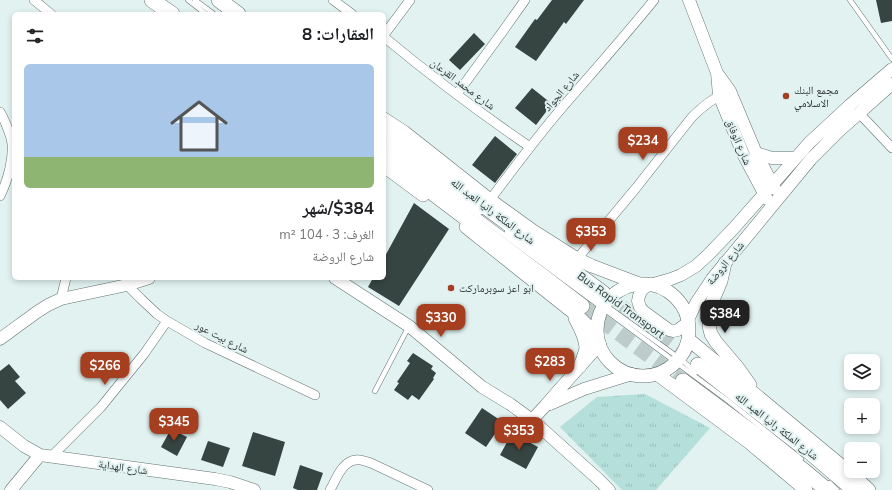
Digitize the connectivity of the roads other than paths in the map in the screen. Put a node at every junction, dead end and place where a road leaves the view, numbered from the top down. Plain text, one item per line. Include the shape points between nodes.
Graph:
1 (34, 0) edge
2 (152, 0) edge
3 (188, 0) edge
4 (195, 0) edge
5 (219, 0) edge
6 (333, 0) edge
7 (410, 0) edge
8 (524, 0) edge
9 (654, 0) edge
10 (688, 0) edge
11 (850, 0) edge
12 (49, 12) edge
13 (169, 12) edge
14 (203, 12) edge
15 (211, 12) edge
16 (235, 12) edge
17 (349, 12) edge
18 (386, 33) edge
19 (386, 38) edge
20 (892, 59) edge
21 (892, 70) edge
22 (892, 84) edge
23 (725, 93) junction
24 (457, 94) junction
25 (0, 112) edge
26 (859, 113) junction
27 (386, 120) edge
28 (386, 130) edge
29 (386, 142) edge
30 (386, 146) edge
31 (530, 147) junction
32 (892, 148) edge
33 (756, 153) junction
34 (386, 158) edge
35 (796, 158) junction
36 (386, 167) edge
37 (772, 184) junction
38 (764, 194) junction
39 (0, 196) edge
40 (780, 197) junction
41 (490, 200) junction
42 (772, 207) junction
43 (577, 259) junction
44 (725, 263) junction
45 (66, 280) edge
46 (143, 280) edge
47 (338, 280) edge
48 (127, 285) junction
49 (646, 285) junction
50 (61, 299) junction
51 (604, 302) junction
52 (576, 308) junction
53 (688, 320) junction
54 (167, 321) junction
55 (409, 326) junction
56 (0, 339) edge
57 (688, 339) junction
58 (599, 340) junction
59 (677, 360) junction
60 (698, 365) tunnel mouth
61 (580, 366) junction
62 (632, 374) junction
63 (657, 374) junction
64 (683, 381) tunnel mouth
65 (375, 391) dead end
66 (315, 395) dead end
67 (759, 398) junction
68 (545, 406) junction
69 (532, 420) junction
70 (0, 427) edge
71 (45, 456) junction
72 (807, 462) dead end
73 (829, 484) edge
74 (11, 490) edge
75 (254, 490) edge
76 (330, 490) edge
77 (428, 490) edge
78 (609, 490) edge
79 (806, 490) edge
80 (837, 490) edge
81 (844, 490) edge
82 (854, 490) edge
83 (869, 490) edge

1 - 12 street
2 - 13 main road
3 - 14 lane
4 - 15 lane
5 - 16 main road
6 - 17 street
7 - 18 street
8 - 24 street
9 - 31 street, شارع الجواد
10 - 23 street, شارع الوفاق
11 - 20 lane
19 - 24 street, شارع محمد القرعان
21 - 35 street, شارع الروضة via 816,136
22 - 26 street, شارع الروضة
23 - 33 street, شارع الوفاق
23 - 38 street, شارع الوفاق via 743,154
23 - 43 street via 711,100 692,117
24 - 31 street, شارع محمد القرعان
25 - 39 street via 11,139 11,156 8,176
26 - 32 street
26 - 40 street, شارع الروضة via 822,147
27 - 41 main road
28 - 51 main road, شارع الملكة رانيا العبد الله
29 - 51 lane, Bus Rapid Transport
30 - 51 lane, Bus Rapid Transport via 555,273
31 - 41 street, شارع الجواد
33 - 35 street via 772,158
33 - 37 street, شارع الوفاق
34 - 52 main road, شارع الملكة رانيا العبد الله
35 - 37 street, شارع الروضة
36 - 52 main road
37 - 38 street, شارع الروضة
37 - 40 street, شارع الوفاق
38 - 42 street, شارع الوفاق
38 - 49 street, شارع الروضة via 696,266 671,279
40 - 42 street, شارع الروضة
41 - 43 main road
42 - 44 street, شارع الروضة
43 - 49 main road
44 - 53 street, شارع الروضة via 700,295
44 - 67 main road via 721,281 710,307 708,318 711,334
45 - 50 street
46 - 48 street
47 - 55 street
48 - 50 street
48 - 54 street, شارع بيت عور
49 - 51 main road via 635,285 622,290
49 - 53 main road via 664,290 676,298
49 - 53 street, شارع الروضة via 638,301 643,311 673,331 682,328
50 - 56 street via 37,312
51 - 58 main road via 599,322
51 - 59 lane, Bus Rapid Transport
52 - 58 main road via 579,317
52 - 61 main road via 586,349
53 - 57 main road
54 - 66 street, شارع بيت عور via 205,343
54 - 71 street via 101,407
55 - 65 lane
55 - 69 street via 482,387
57 - 59 main road
57 - 67 main road
58 - 61 street
58 - 62 main road via 611,363
59 - 63 main road
59 - 72 lane, Bus Rapid Transport
60 - 82 main road, شارع الملكة رانيا العبد الله
61 - 68 street
62 - 63 main road
62 - 68 street via 579,391
63 - 79 main road via 750,443
64 - 73 main road, شارع الملكة رانيا العبد الله via 797,466
67 - 83 main road
68 - 69 street
69 - 78 street
70 - 71 street, شارع الهداية via 24,446
71 - 74 street
71 - 75 street, شارع الهداية via 215,479
73 - 80 lane
73 - 81 lane
76 - 77 street via 346,464 353,460 362,460

